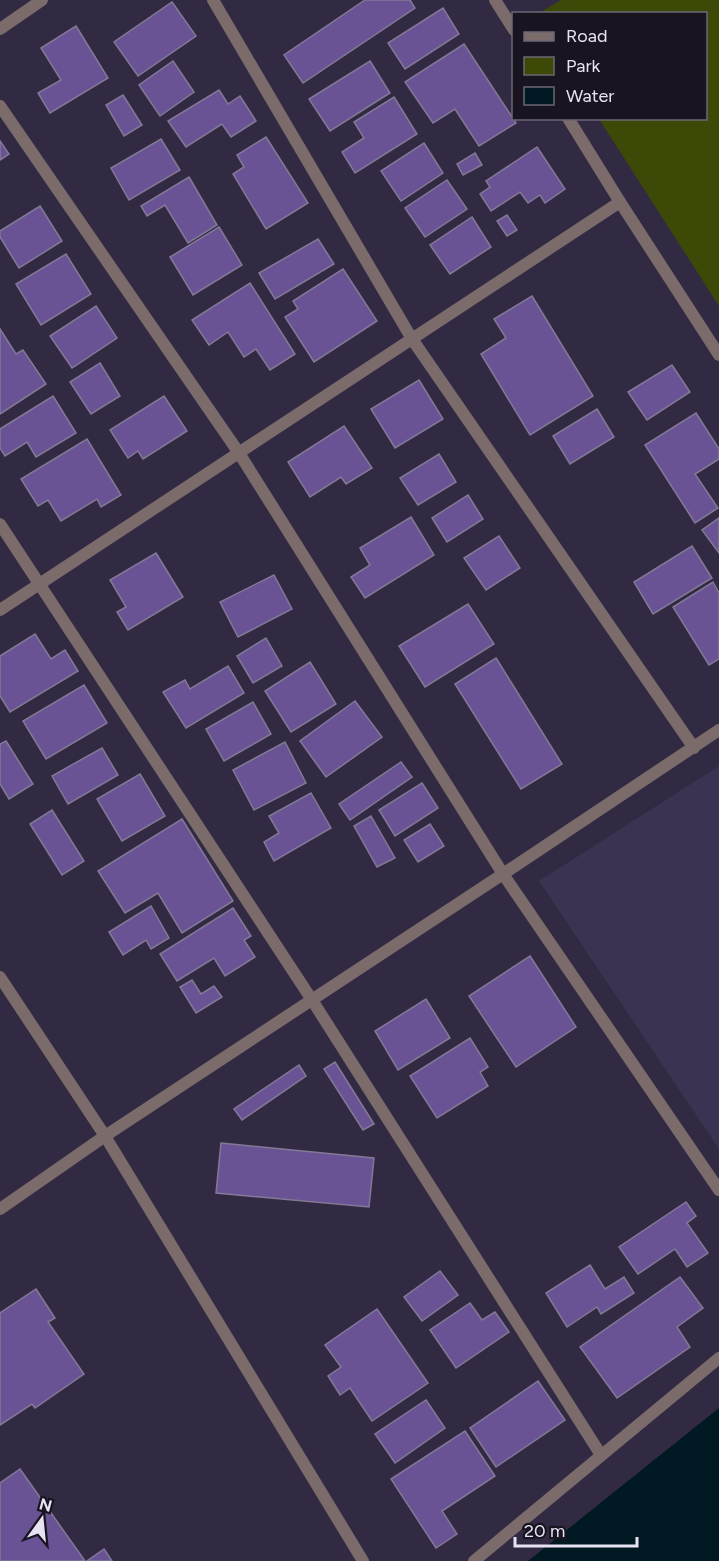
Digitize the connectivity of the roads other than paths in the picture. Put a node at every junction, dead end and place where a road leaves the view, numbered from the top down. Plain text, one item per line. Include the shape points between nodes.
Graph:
1 (42, 0) edge
2 (213, 0) edge
3 (495, 0) edge
4 (512, 28) edge
5 (0, 29) edge
6 (0, 106) edge
7 (569, 120) edge
8 (620, 202) junction
9 (412, 339) junction
10 (719, 355) edge
11 (239, 453) junction
12 (0, 524) edge
13 (39, 584) junction
14 (0, 610) edge
15 (719, 730) edge
16 (694, 748) junction
17 (503, 874) junction
18 (0, 977) edge
19 (312, 1000) junction
20 (105, 1136) junction
21 (719, 1190) edge
22 (0, 1209) edge
23 (719, 1358) edge
24 (601, 1455) junction
25 (363, 1561) edge
26 (474, 1561) edge

1 - 5 street
2 - 9 street
3 - 4 street
6 - 11 street
7 - 8 street
8 - 9 street
8 - 10 street
9 - 11 street
9 - 16 street
11 - 13 street
11 - 17 street
12 - 13 street
13 - 14 street
13 - 19 street
15 - 16 street
16 - 17 street
17 - 19 street
17 - 21 street
18 - 20 street
19 - 20 street
19 - 24 street
20 - 22 street
20 - 25 street
23 - 24 street
24 - 26 street

